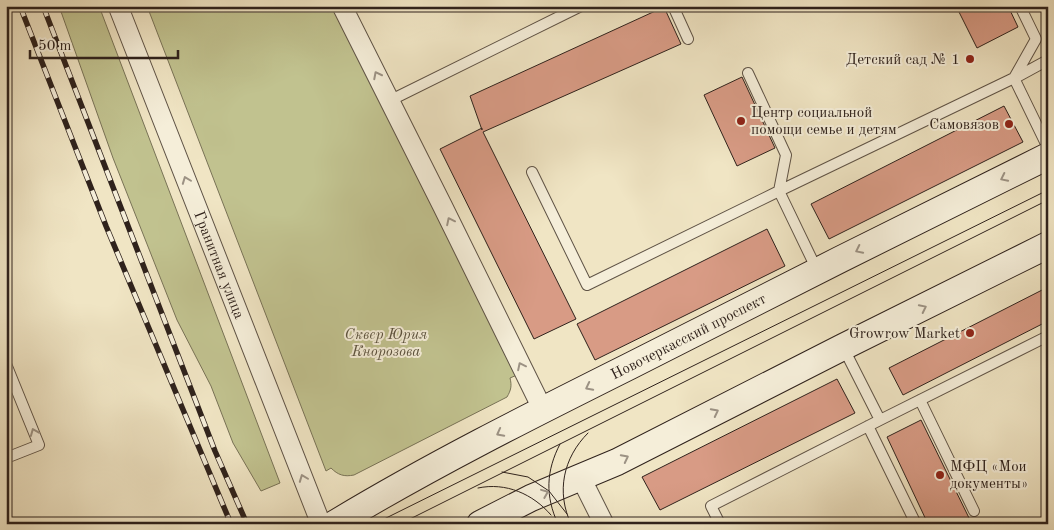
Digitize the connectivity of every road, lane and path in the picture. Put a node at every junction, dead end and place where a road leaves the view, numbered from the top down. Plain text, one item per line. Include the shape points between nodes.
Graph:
1 (118, 6) edge
2 (342, 6) edge
3 (582, 6) edge
4 (673, 6) edge
5 (1020, 6) edge
6 (688, 38) dead end
7 (1048, 60) edge
8 (748, 73) dead end
9 (1014, 78) junction
10 (390, 101) junction
11 (1048, 148) edge
12 (1048, 156) edge
13 (532, 172) dead end
14 (779, 192) junction
15 (1048, 245) edge
16 (817, 270) junction
17 (1048, 336) edge
18 (844, 347) junction
19 (6, 364) edge
20 (920, 400) junction
21 (543, 410) junction
22 (880, 420) junction
23 (868, 426) junction
24 (6, 458) edge
25 (581, 478) junction
26 (974, 511) dead end
27 (320, 524) edge
28 (334, 524) edge
29 (480, 524) edge
30 (604, 524) edge
31 (720, 524) edge
32 (916, 524) edge

27 -> 1 street, Гранитная улица
10 -> 2 street
3 - 10 lane
4 - 6 lane
5 - 9 lane via 1036,39
7 - 9 lane
8 - 14 lane via 786,155
9 - 11 lane
9 - 14 lane
21 -> 10 street
12 -> 16 main road, Новочеркасский проспект
13 - 14 lane via 586,285
14 - 16 lane
18 -> 15 main road
16 -> 21 main road, Новочеркасский проспект
17 - 20 lane
18 - 22 lane
25 -> 18 main road
24 -> 19 lane via 39,445
20 - 22 lane
20 - 26 lane
21 -> 28 main road, Новочеркасский проспект
22 - 23 lane
23 - 31 lane via 711,506
23 - 32 lane
29 -> 25 main road via 531,498
25 - 30 street

